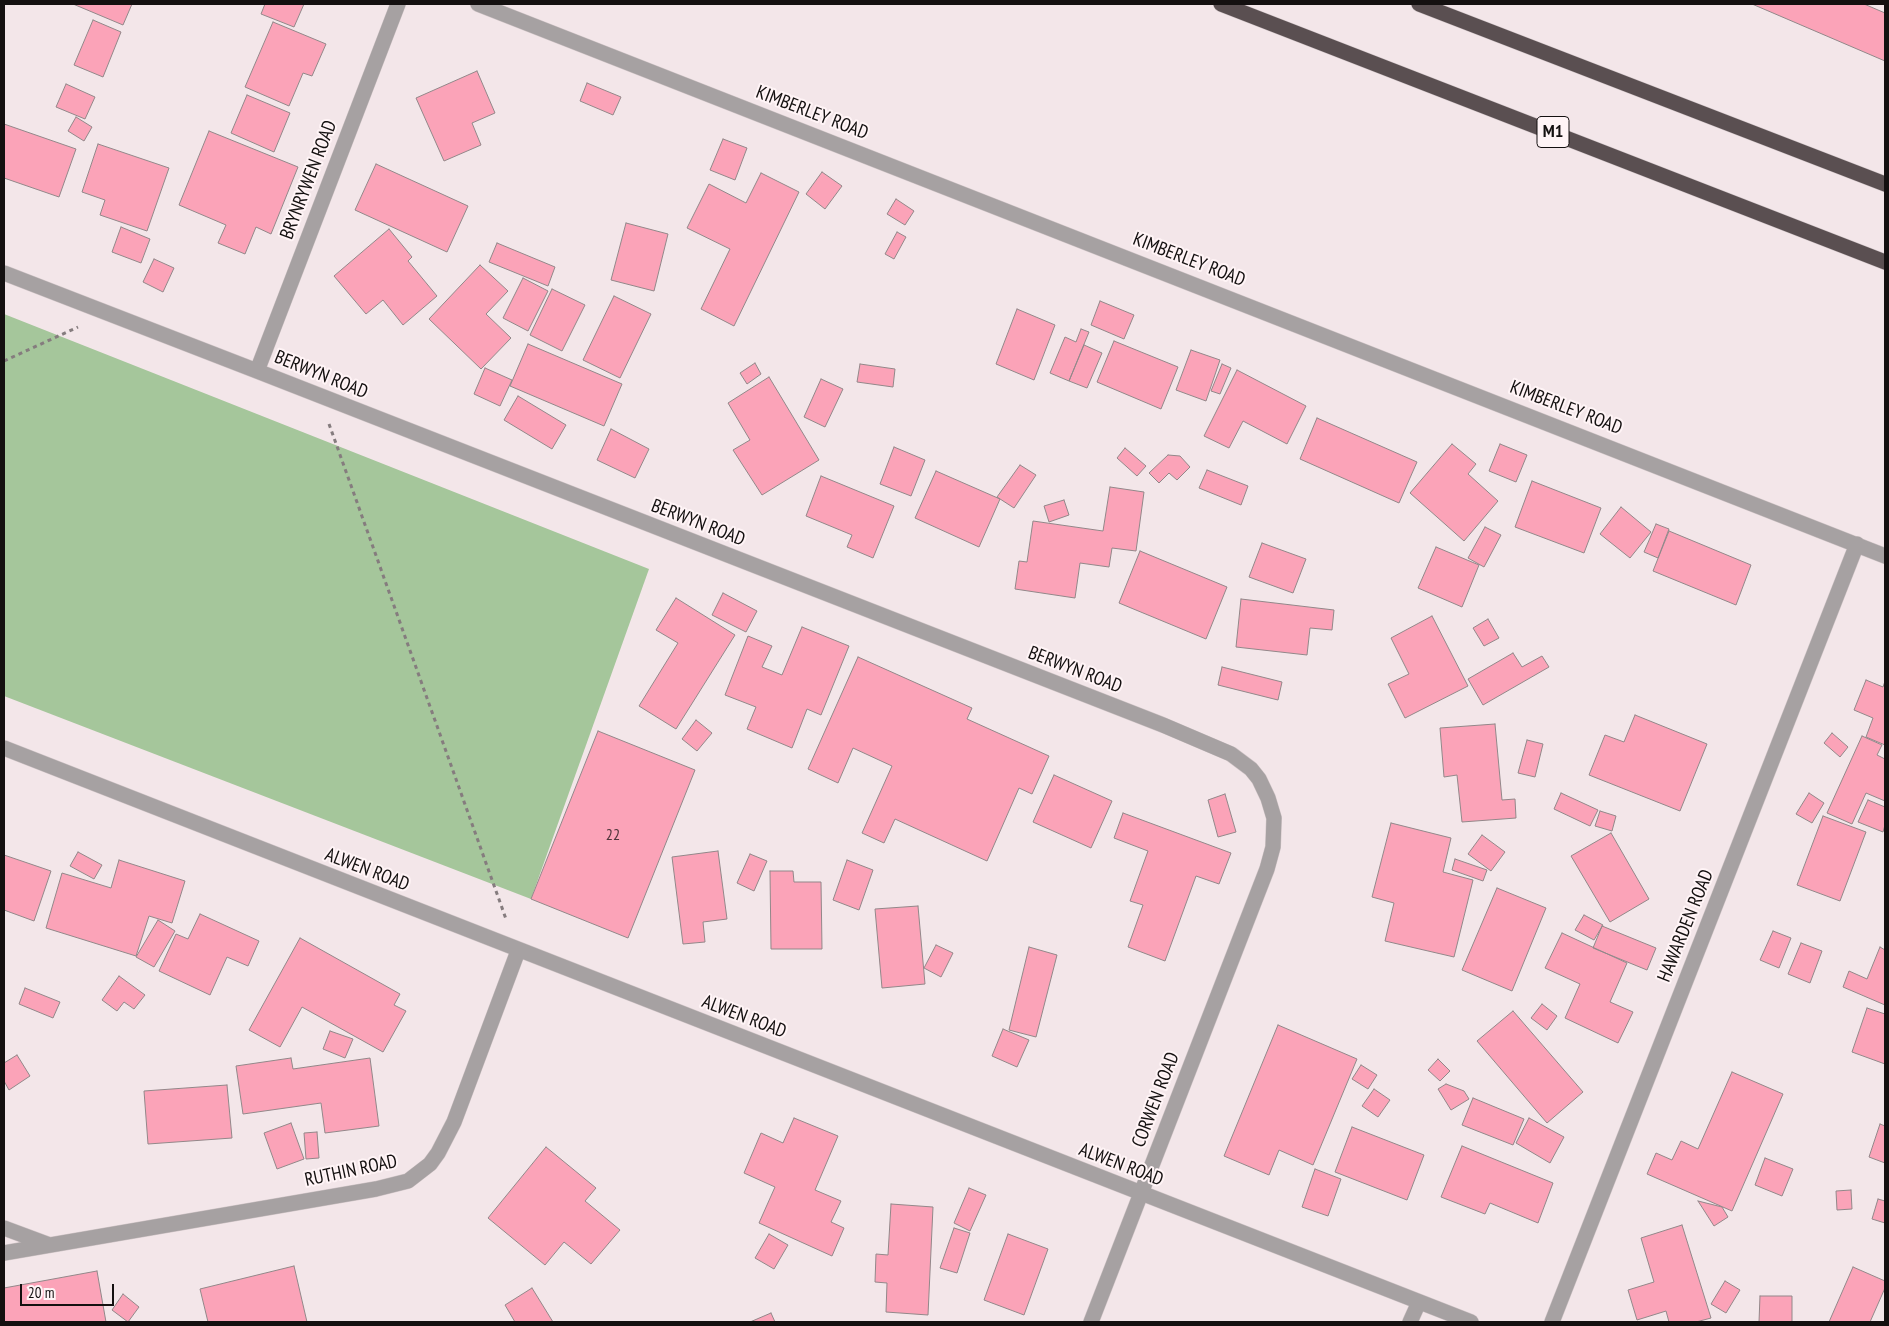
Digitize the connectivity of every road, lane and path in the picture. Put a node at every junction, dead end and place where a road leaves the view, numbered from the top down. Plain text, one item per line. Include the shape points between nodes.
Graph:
1 (398, 4) edge
2 (478, 4) edge
3 (1221, 4) edge
4 (1419, 4) edge
5 (1885, 184) edge
6 (1885, 262) edge
7 (4, 273) edge
8 (108, 314) junction
9 (4, 361) edge
10 (258, 370) junction
11 (319, 396) junction
12 (1857, 544) junction
13 (1885, 556) edge
14 (4, 748) edge
15 (1258, 892) joint
16 (518, 950) junction
17 (1141, 1194) junction
18 (4, 1228) edge
19 (48, 1245) junction
20 (4, 1253) edge
21 (1419, 1302) junction
22 (1091, 1322) edge
23 (1410, 1322) edge
24 (1470, 1322) edge
25 (1552, 1322) edge

1 - 10 street, BRYNRYWEN ROAD
2 - 12 street, KIMBERLEY ROAD
3 - 6 highway, M1
4 - 5 highway
7 - 8 street, BERWYN ROAD
8 - 9 path
8 - 10 street, BERWYN ROAD
10 - 11 street, BERWYN ROAD
11 - 15 street, BERWYN ROAD via 1231,754 1259,779 1274,818 1273,847
11 - 16 path
12 - 13 street, KIMBERLEY ROAD
12 - 25 street, HAWARDEN ROAD
14 - 16 street, ALWEN ROAD
15 - 17 street, CORWEN ROAD
16 - 17 street, ALWEN ROAD
16 - 19 street, RUTHIN ROAD via 454,1122 430,1164 408,1181
17 - 21 street, ALWEN ROAD
17 - 22 street, CORWEN ROAD
18 - 19 street
19 - 20 street, RUTHIN ROAD
21 - 23 street
21 - 24 street, ALWEN ROAD

